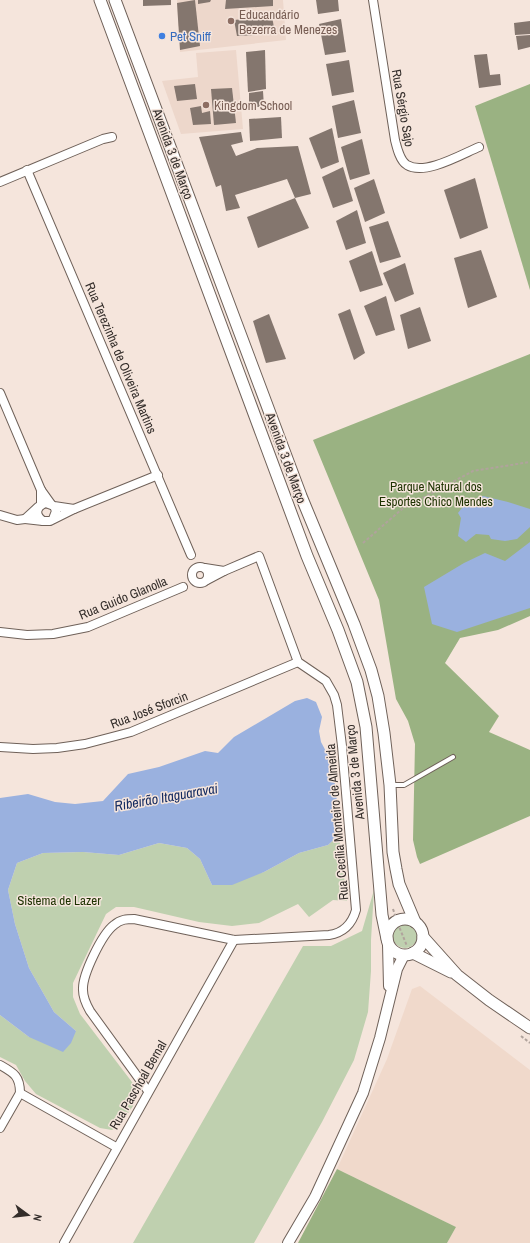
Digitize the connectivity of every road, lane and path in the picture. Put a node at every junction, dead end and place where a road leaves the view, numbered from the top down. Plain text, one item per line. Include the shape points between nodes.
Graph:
1 (100, 0) edge
2 (115, 0) edge
3 (373, 0) edge
4 (112, 137) dead end
5 (479, 147) dead end
6 (27, 170) junction
7 (0, 182) edge
8 (0, 393) edge
9 (530, 462) edge
10 (158, 475) junction
11 (41, 490) junction
12 (53, 505) junction
13 (40, 506) junction
14 (74, 509) junction
15 (0, 515) edge
16 (25, 519) junction
17 (53, 519) junction
18 (43, 521) junction
19 (363, 543) dead end
20 (191, 555) junction
21 (204, 568) junction
22 (224, 570) junction
23 (192, 572) junction
24 (207, 580) junction
25 (198, 583) junction
26 (183, 587) junction
27 (0, 632) edge
28 (298, 662) junction
29 (0, 746) edge
30 (454, 756) dead end
31 (390, 785) junction
32 (415, 922) junction
33 (423, 937) junction
34 (234, 940) junction
35 (388, 941) junction
36 (408, 954) junction
37 (457, 975) junction
38 (388, 1008) junction
39 (530, 1028) edge
40 (0, 1065) edge
41 (148, 1091) junction
42 (20, 1093) junction
43 (0, 1128) edge
44 (116, 1147) junction
45 (64, 1243) edge
46 (288, 1243) edge

1 - 35 main road, Avenida 3 de Março via 307,556 357,682 366,727 382,915
2 - 31 main road, Avenida 3 de Março via 301,496 371,670 378,696
3 - 5 street, Rua Sérgio Sajo via 395,140 406,165 418,168 432,167
4 - 6 street
6 - 7 street
6 - 10 street, Rua Terezinha de Oliveira Martins
8 - 11 street
9 - 19 path via 473,471 402,509
10 - 14 street
10 - 20 street, Rua Terezinha de Oliveira Martins
11 - 12 street
11 - 13 street
12 - 13 street via 46,503
12 - 14 street
12 - 17 street
13 - 16 street
13 - 18 street via 37,510 38,517
14 - 17 street
15 - 16 street via 17,520
16 - 18 street
17 - 18 street
20 - 21 street, Rua Terezinha de Oliveira Martins
20 - 23 street, Rua Terezinha de Oliveira Martins
21 - 22 street
21 - 23 street via 198,566
21 - 24 street via 208,574
22 - 24 street
22 - 28 street via 258,556
23 - 25 street via 192,579
23 - 26 street, Rua Guido Glanolla
24 - 25 street
25 - 26 street, Rua Guido Glanolla
26 - 27 street, Rua Guido Glanolla via 88,627 53,634
28 - 29 street, Rua José Sforcin via 131,732 85,744 57,748
28 - 34 street, Rua Cecília Monteiro de Almeida via 326,681 337,706 356,910 350,925 334,934
30 - 31 lane via 404,785
31 - 32 main road, Avenida 3 de Março via 396,869
32 - 33 main road
32 - 35 main road via 406,919 396,921 389,929
33 - 36 main road via 420,947
33 - 37 main road
34 - 41 street, Rua Paschoal Bernal
34 - 41 street, Rua Cecília Monteiro de Almeida via 134,919 123,919 114,925 101,943 85,977 82,990 84,999
35 - 36 main road via 395,952
35 - 38 street
36 - 37 main road
36 - 38 street via 398,969
37 - 39 main road
38 - 46 street via 363,1094 315,1197
40 - 42 street via 17,1078
41 - 44 street, Rua Paschoal Bernal
42 - 43 street
42 - 44 street
44 - 45 street, Rua Paschoal Bernal

